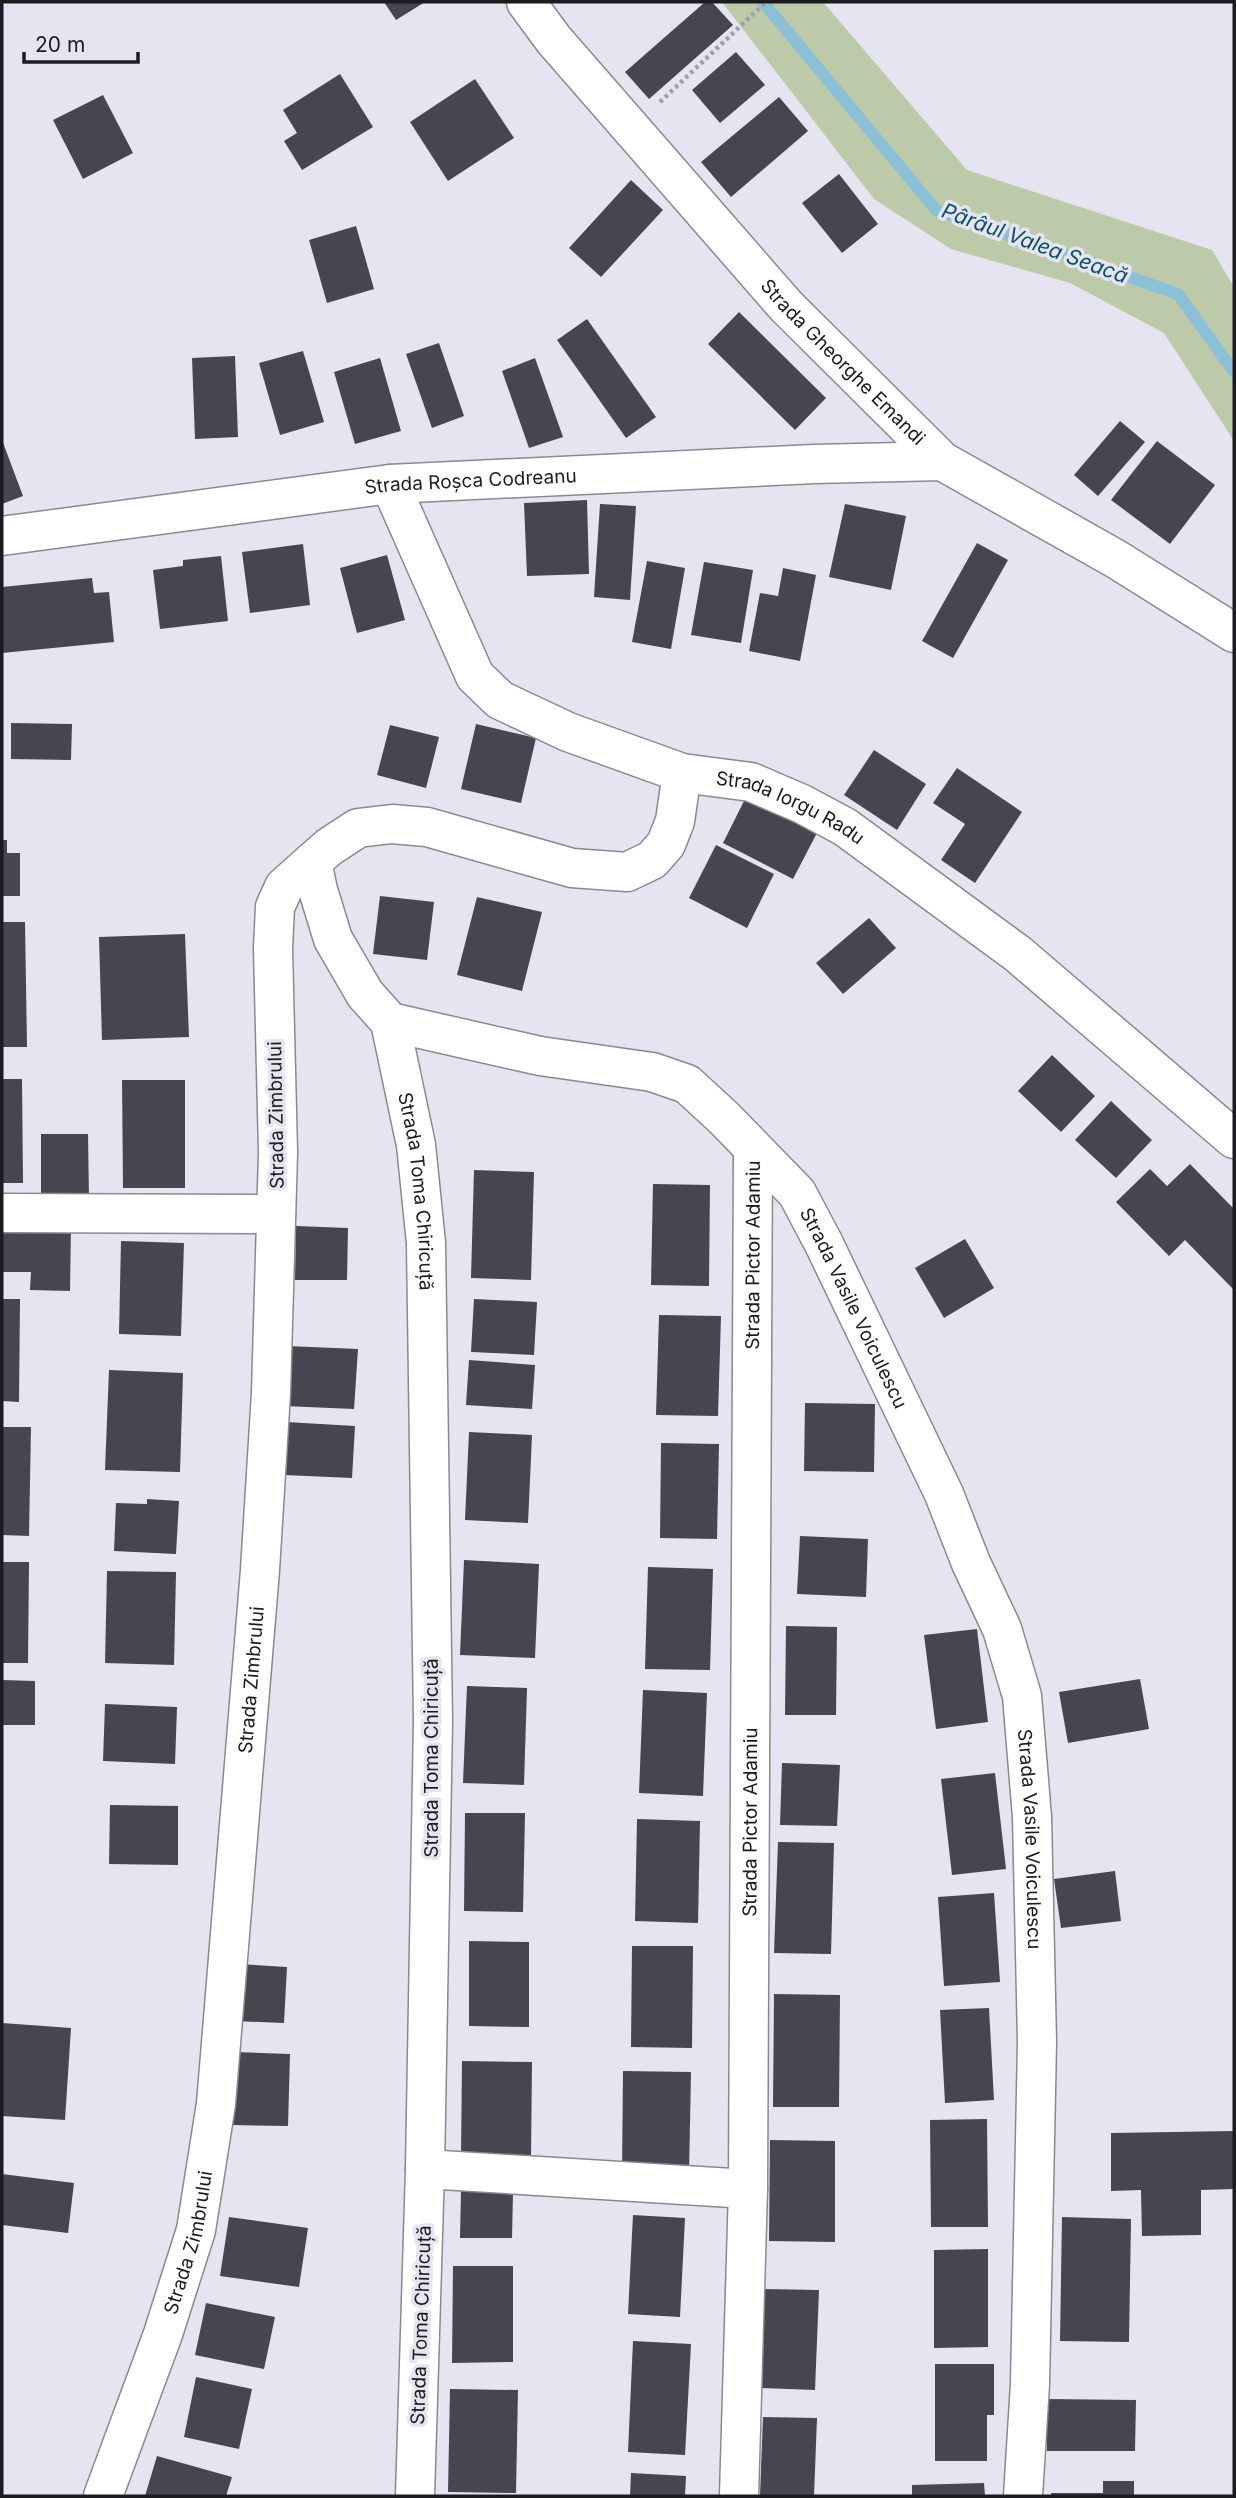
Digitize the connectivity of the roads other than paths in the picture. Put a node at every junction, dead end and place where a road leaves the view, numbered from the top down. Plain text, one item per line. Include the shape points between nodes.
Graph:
1 (526, 2) edge
2 (942, 461) junction
3 (390, 484) junction
4 (2, 536) edge
5 (1234, 633) edge
6 (682, 773) junction
7 (312, 862) junction
8 (390, 1022) junction
9 (1234, 1139) edge
10 (753, 1149) junction
11 (2, 1213) edge
12 (276, 1214) junction
13 (425, 2169) junction
14 (748, 2189) junction
15 (103, 2496) edge
16 (415, 2496) edge
17 (739, 2496) edge
18 (1024, 2496) edge

1 - 2 street, Strada Gheorghe Emandi via 786,306
2 - 3 street, Strada Roșca Codreanu
2 - 5 street, Strada Gheorghe Emandi via 1116,559
3 - 4 street, Strada Roșca Codreanu
3 - 6 street, Strada Iorgu Radu via 475,676 511,706
6 - 7 street via 675,821 666,844 652,860 627,872 572,868 426,827 392,824 358,828
6 - 9 street, Strada Iorgu Radu via 751,782 845,827 1018,954
7 - 8 street via 333,939 365,993
7 - 12 street, Strada Zimbrului via 284,887 275,907
8 - 10 street, Strada Vasile Voiculescu via 540,1056 652,1072 687,1084
8 - 13 street, Strada Toma Chiricuță via 416,1145 426,1243 433,1721
10 - 14 street, Strada Pictor Adamiu
10 - 18 street, Strada Vasile Voiculescu via 797,1193 824,1244 944,1494 1002,1629 1022,1696 1032,1817 1037,2042
11 - 12 street
12 - 15 street, Strada Zimbrului via 260,1570 216,2104 196,2230
13 - 14 street
13 - 16 street, Strada Toma Chiricuță
14 - 17 street, Strada Pictor Adamiu

